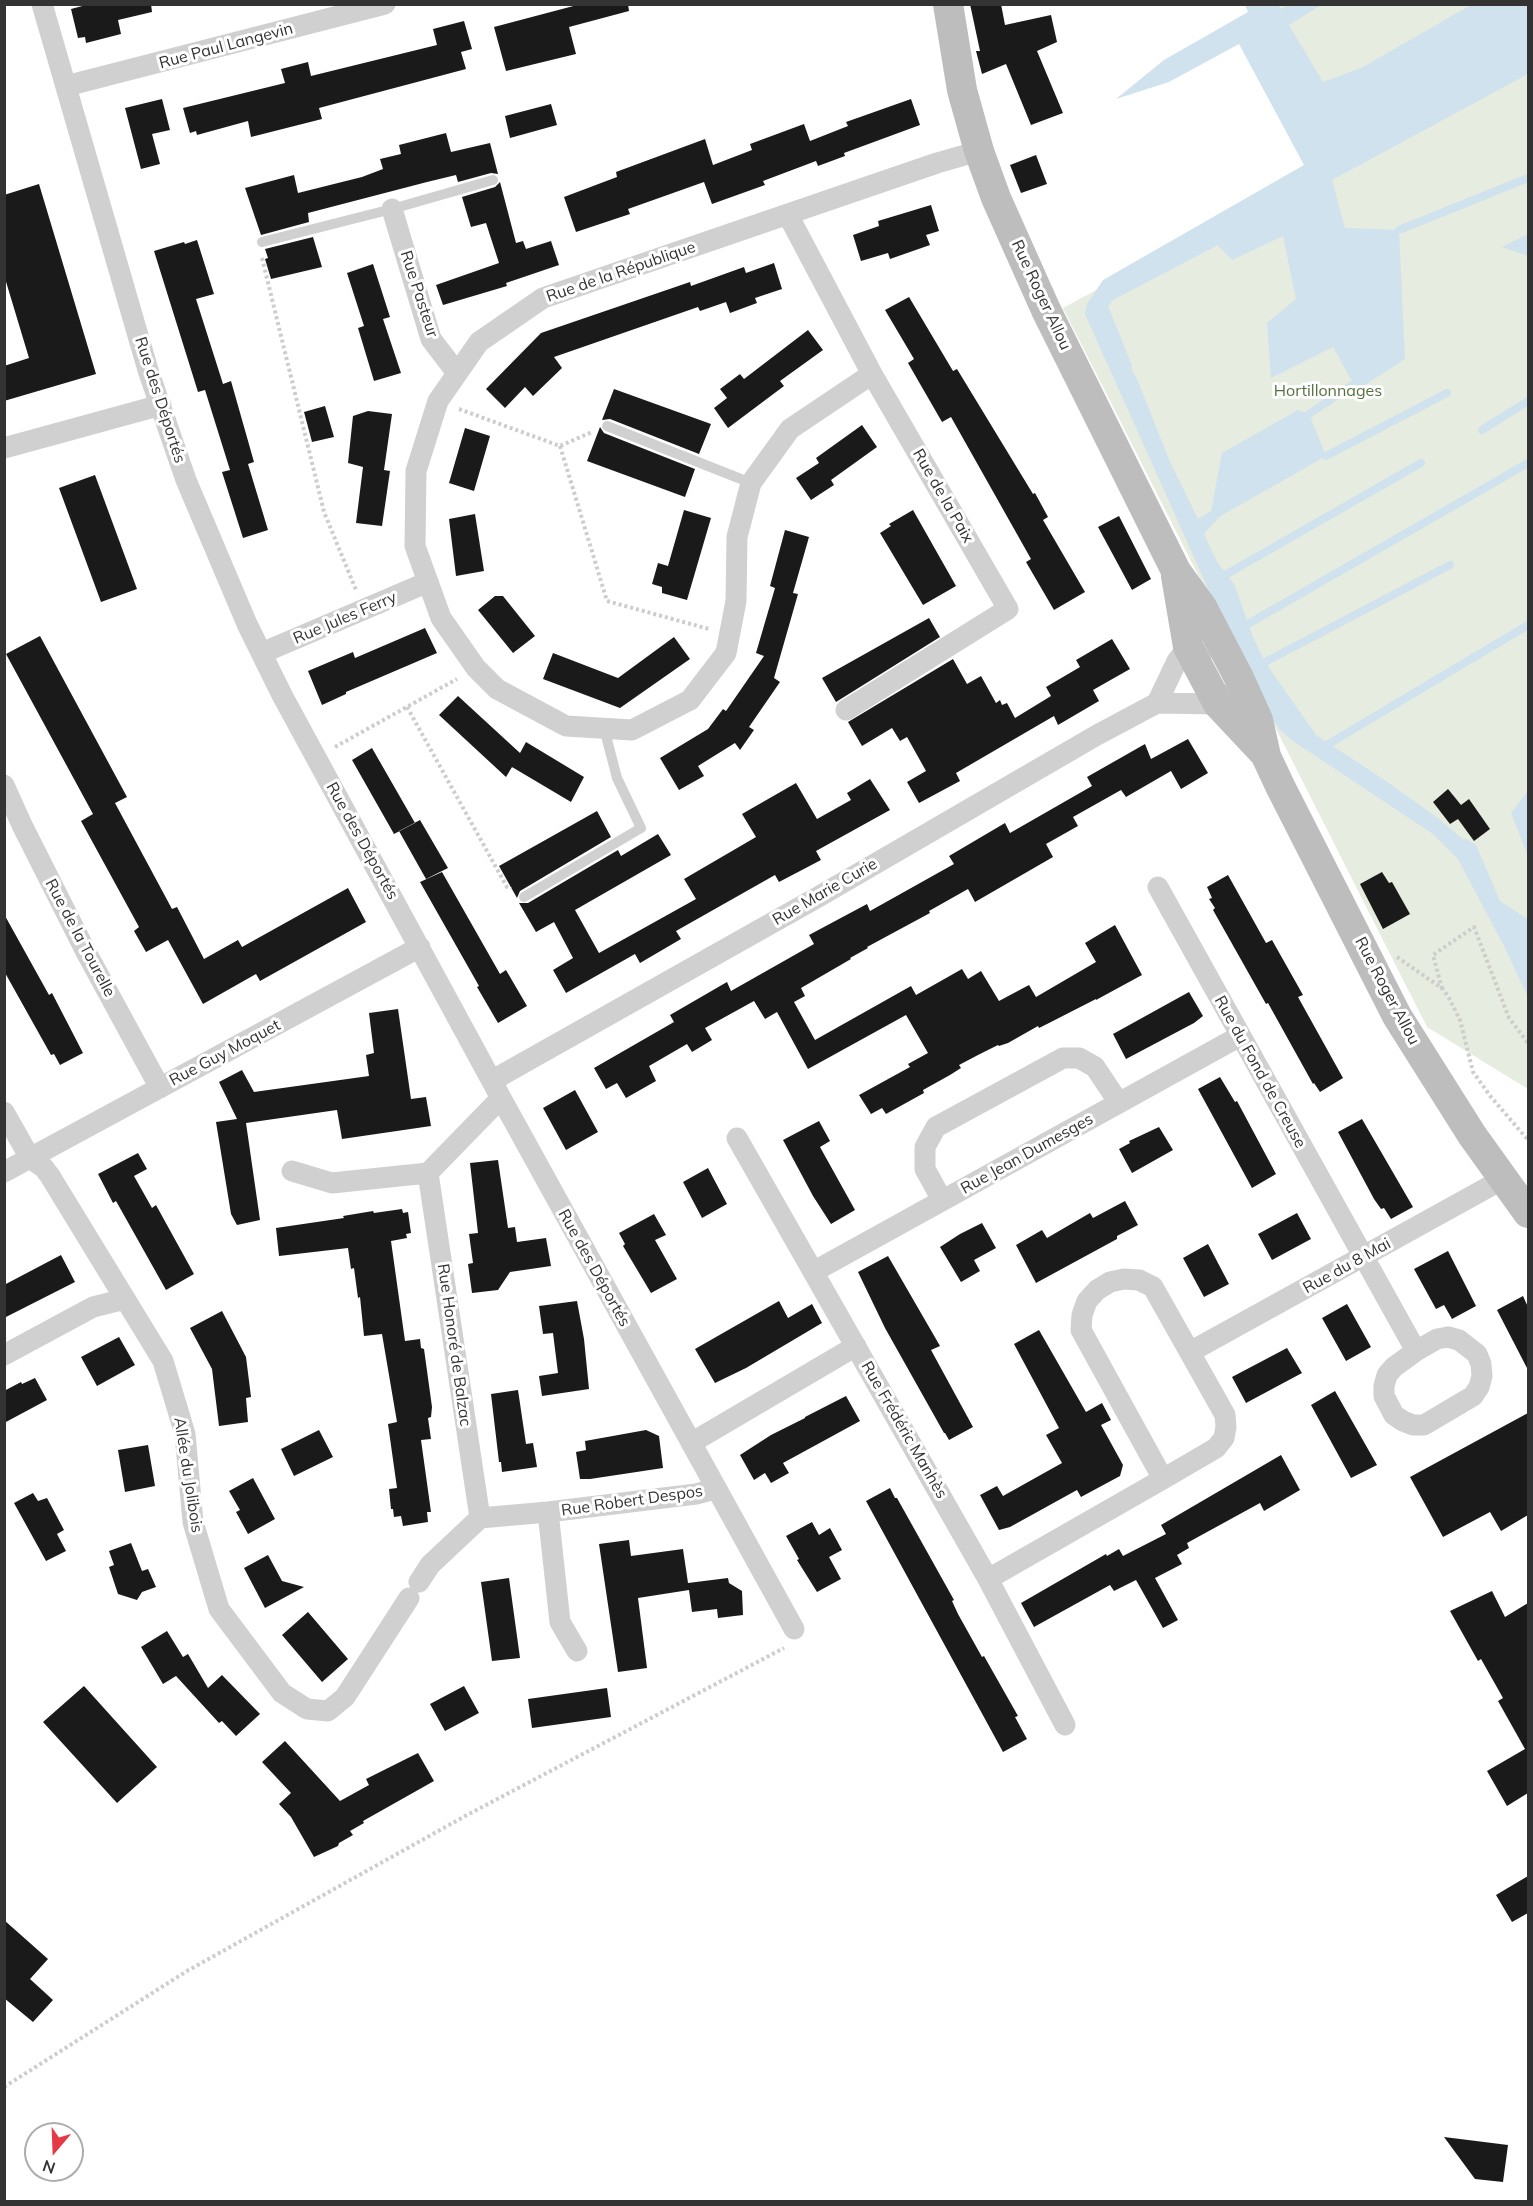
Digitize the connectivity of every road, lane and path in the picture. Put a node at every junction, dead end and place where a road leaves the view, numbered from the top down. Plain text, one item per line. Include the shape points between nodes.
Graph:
1 (42, 4) edge
2 (385, 4) edge
3 (948, 4) edge
4 (66, 86) junction
5 (978, 151) junction
6 (493, 180) dead end
7 (392, 209) junction
8 (788, 215) junction
9 (262, 242) joint
10 (457, 373) junction
11 (872, 374) junction
12 (438, 401) junction
13 (161, 405) junction
14 (607, 426) joint
15 (560, 446) junction
16 (4, 448) edge
17 (751, 483) junction
18 (1176, 571) junction
19 (428, 582) junction
20 (364, 609) junction
21 (730, 635) junction
22 (1188, 647) junction
23 (1223, 650) junction
24 (262, 653) junction
25 (476, 668) junction
26 (1239, 678) junction
27 (1157, 704) junction
28 (1218, 704) junction
29 (407, 706) junction
30 (846, 710) dead end
31 (604, 728) junction
32 (1266, 756) junction
33 (316, 758) junction
34 (4, 784) edge
35 (1158, 887) dead end
36 (524, 897) joint
37 (1360, 942) junction
38 (420, 947) junction
39 (1443, 989) junction
40 (1240, 1036) junction
41 (1528, 1043) edge
42 (160, 1088) junction
43 (497, 1089) junction
44 (1119, 1103) junction
45 (4, 1112) edge
46 (1528, 1136) edge
47 (737, 1138) dead end
48 (30, 1158) junction
49 (292, 1171) dead end
50 (4, 1172) edge
51 (428, 1173) junction
52 (1503, 1179) junction
53 (942, 1200) junction
54 (1528, 1213) edge
55 (1362, 1257) junction
56 (813, 1272) junction
57 (125, 1299) junction
58 (856, 1346) junction
59 (1416, 1351) junction
60 (1190, 1352) junction
61 (4, 1354) edge
62 (690, 1443) junction
63 (1163, 1479) junction
64 (715, 1489) junction
65 (548, 1512) junction
66 (480, 1518) junction
67 (988, 1579) junction
68 (794, 1629) joint
69 (577, 1651) dead end
70 (1065, 1725) dead end
71 (4, 2087) edge

1 - 4 street, Rue des Déportés
2 - 4 street, Rue Paul Langevin
3 - 5 street, Rue Roger Allou via 962,90
4 - 13 street, Rue des Déportés
5 - 8 street, Rue de la République
5 - 18 street, Rue Roger Allou via 1046,310
6 - 7 lane
7 - 9 lane
7 - 10 street, Rue Pasteur via 431,339
8 - 10 street, Rue de la République via 543,298 479,342
8 - 11 street, Rue de la Paix
9 - 20 path via 261,253 324,512
10 - 12 street, Rue de la République
11 - 17 street, Rue de la République via 790,429
11 - 30 street, Rue de la Paix via 1008,609
12 - 15 path
12 - 19 street, Rue de la République via 416,471 415,546
13 - 16 street
13 - 24 street, Rue des Déportés via 186,480
14 - 15 path
14 - 17 lane
15 - 21 path via 607,601
17 - 21 street, Rue de la République via 737,537 736,601
18 - 22 street, Rue Roger Allou
18 - 23 street, Rue Roger Allou via 1202,607
19 - 20 street, Rue Jules Ferry
19 - 25 street, Rue de la République via 441,618
20 - 24 street, Rue Jules Ferry
21 - 31 street, Rue de la République via 726,652 690,700 632,730
22 - 23 street via 1194,644
22 - 27 street
22 - 28 street, Rue Roger Allou
23 - 26 street, Rue Roger Allou
24 - 33 street, Rue des Déportés
25 - 29 path
25 - 31 street, Rue de la République via 497,689 566,726
26 - 28 street
26 - 32 street, Rue Roger Allou via 1258,720
27 - 28 street
27 - 43 street, Rue Marie Curie via 808,903
28 - 32 street, Rue Roger Allou
29 - 33 path
29 - 36 path via 507,886
31 - 36 lane via 617,778 641,828
32 - 37 street, Rue Roger Allou
33 - 38 street, Rue des Déportés
34 - 42 street, Rue de la Tourelle via 81,942
35 - 40 street, Rue du Fond de Creuse
37 - 39 path via 1382,945
37 - 52 street, Rue Roger Allou via 1397,1016
38 - 42 street, Rue Guy Moquet
38 - 43 street, Rue des Déportés
39 - 41 path via 1433,955 1474,927 1509,1018
39 - 46 path via 1460,1020 1473,1072
40 - 44 street, Rue Jean Dumesges
40 - 55 street, Rue du Fond de Creuse
42 - 48 street, Rue Guy Moquet
43 - 51 street
43 - 62 street, Rue des Déportés
44 - 53 street, Rue Jean Dumesges
44 - 53 street via 1095,1067 1080,1058 1064,1058 956,1117 936,1128 925,1147 925,1169
45 - 48 street, Allée du Jolibois
47 - 56 street, Rue Frédéric Manhès
48 - 50 street, Rue Guy Moquet
48 - 57 street, Allée du Jolibois via 50,1176
49 - 51 street via 332,1183
51 - 66 street, Rue Honoré de Balzac
52 - 54 street, Rue Roger Allou
52 - 55 street, Rue du 8 Mai
53 - 56 street, Rue Jean Dumesges
55 - 59 street, Rue du Fond de Creuse
55 - 60 street, Rue du 8 Mai
56 - 58 street, Rue Frédéric Manhès
57 - 61 street via 93,1307
57 - 66 street, Allée du Jolibois via 163,1362 185,1434 193,1522 219,1609 282,1693 307,1708 328,1711 345,1697 430,1565
58 - 62 street
58 - 67 street, Rue Frédéric Manhès
59 - 59 street via 1387,1375 1384,1396 1394,1415 1413,1425 1424,1425 1473,1396 1482,1376 1481,1364 1477,1354 1448,1337
60 - 63 street via 1225,1415 1224,1438 1216,1448
60 - 63 street via 1153,1287 1139,1280 1110,1282 1087,1301 1081,1330
62 - 64 street, Rue des Déportés
63 - 67 street
64 - 65 street, Rue Robert Despos
64 - 68 street, Rue des Déportés
65 - 66 street, Rue Robert Despos
65 - 69 street, Rue Robert Despos via 560,1623
67 - 70 street, Rue Frédéric Manhès
68 - 71 path via 784,1648 467,1815 188,1971

